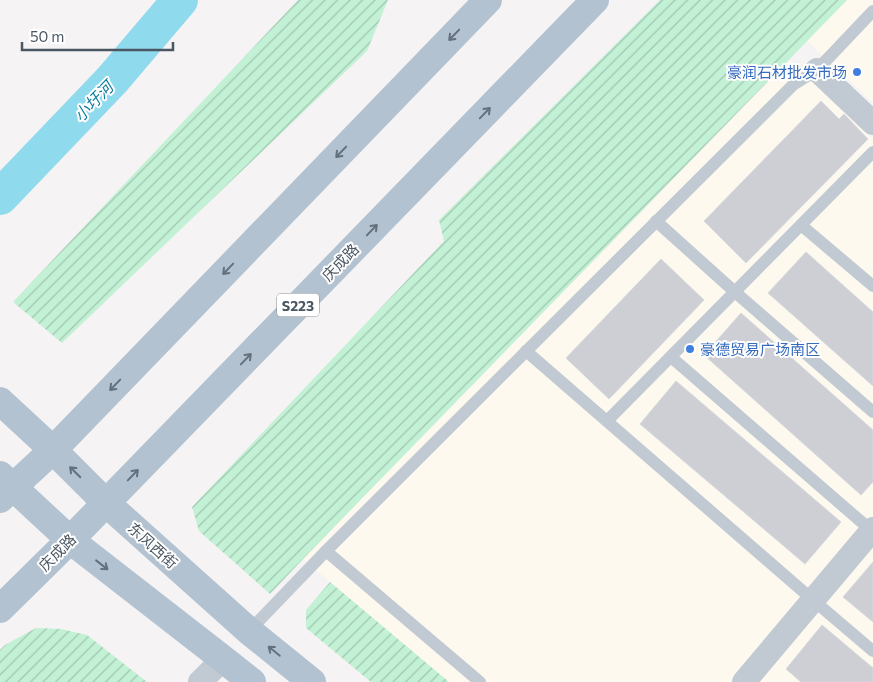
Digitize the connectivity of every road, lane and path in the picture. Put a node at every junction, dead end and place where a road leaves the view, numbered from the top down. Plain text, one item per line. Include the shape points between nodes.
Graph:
1 (488, 0) edge
2 (595, 0) edge
3 (873, 11) edge
4 (817, 70) junction
5 (873, 124) edge
6 (873, 152) edge
7 (656, 221) junction
8 (802, 224) junction
9 (873, 286) edge
10 (735, 292) junction
11 (526, 351) junction
12 (671, 357) junction
13 (0, 401) edge
14 (873, 412) edge
15 (607, 421) junction
16 (53, 450) junction
17 (4, 487) edge
18 (106, 503) junction
19 (872, 531) edge
20 (70, 540) junction
21 (326, 552) junction
22 (813, 600) junction
23 (0, 609) edge
24 (249, 631) junction
25 (873, 651) edge
26 (223, 659) junction
27 (752, 677) edge
28 (200, 682) edge
29 (252, 682) edge
30 (312, 682) edge
31 (480, 682) edge

1 -> 16 main road
18 -> 2 main road, 庆成路 / S223
3 - 4 lane
4 - 5 street
4 - 7 lane via 792,85
6 - 8 lane
7 - 10 lane
7 - 11 lane
8 - 9 lane
8 - 10 lane
10 - 12 lane
10 - 14 lane
11 - 15 lane
11 - 21 lane
12 - 15 lane
12 - 19 lane
13 - 16 main road, 东风西街
15 - 22 lane
16 - 17 main road
18 -> 16 main road, 东风西街
17 - 20 main road
18 - 20 main road, 庆成路 / S223
18 - 24 main road, 东风西街
19 - 22 street
20 - 23 main road, 庆成路 / S223
20 -> 26 main road
21 - 24 lane
21 - 31 lane
22 - 25 lane
22 - 27 street
30 -> 24 main road, 东风西街
26 - 28 street
26 - 29 main road

